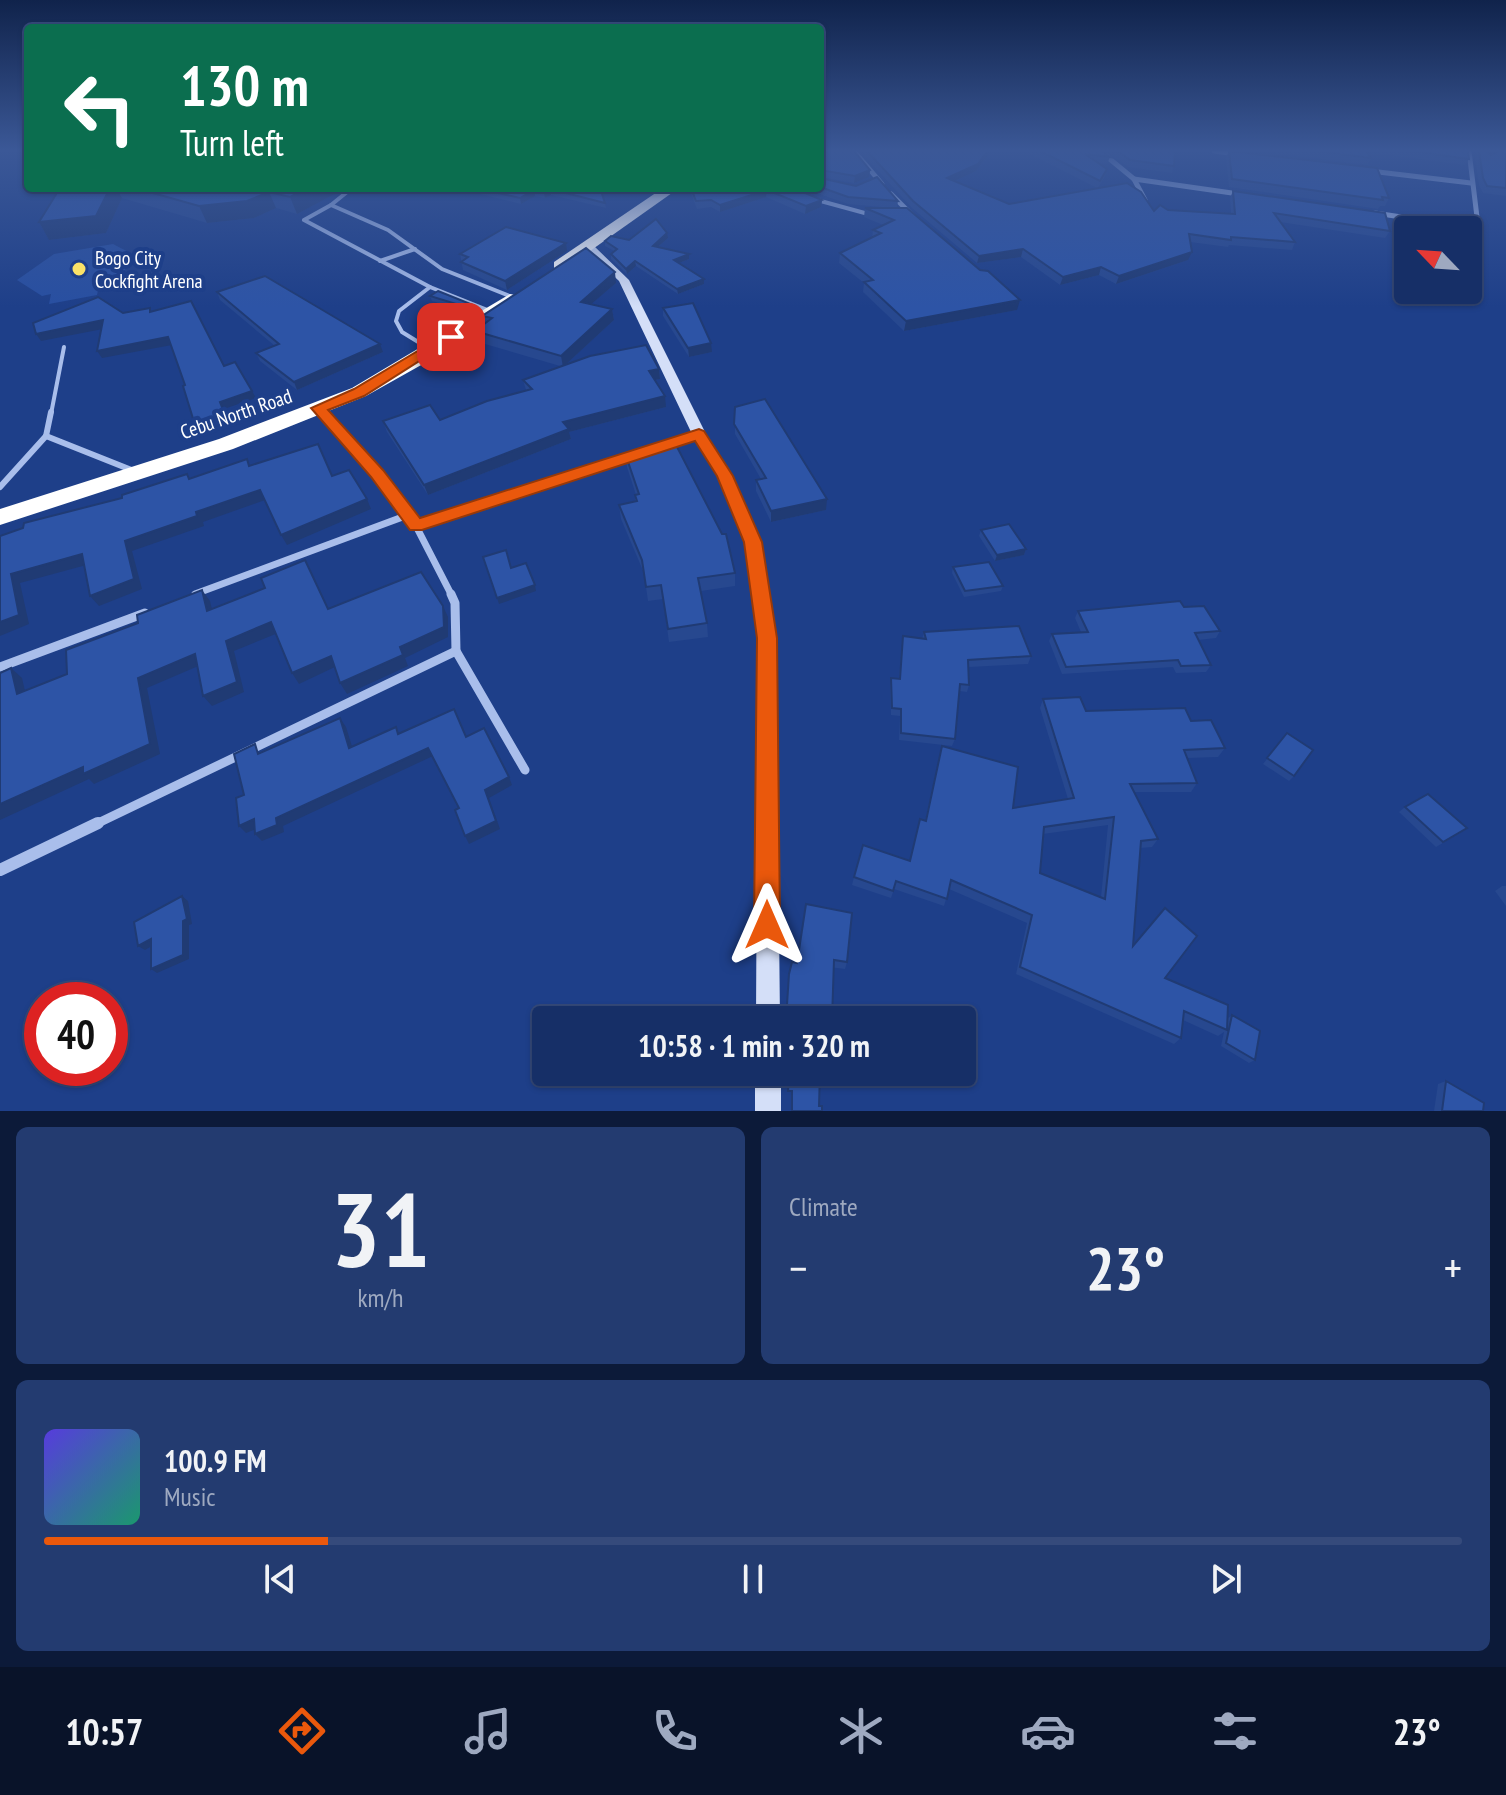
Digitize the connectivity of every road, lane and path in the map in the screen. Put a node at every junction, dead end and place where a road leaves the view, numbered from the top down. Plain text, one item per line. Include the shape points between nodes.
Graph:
1 (334, 203) edge
2 (651, 203) edge
3 (830, 203) edge
4 (900, 203) edge
5 (1476, 203) edge
6 (331, 205) junction
7 (1369, 212) edge
8 (898, 214) edge
9 (911, 214) joint
10 (876, 216) edge
11 (589, 247) junction
12 (415, 249) junction
13 (380, 261) junction
14 (430, 287) junction
15 (525, 289) junction
16 (490, 311) junction
17 (64, 347) dead end
18 (431, 350) junction
19 (319, 408) junction
20 (699, 434) junction
21 (46, 436) junction
22 (134, 471) junction
23 (0, 487) edge
24 (408, 515) junction
25 (0, 517) edge
26 (416, 526) junction
27 (189, 596) edge
28 (160, 607) edge
29 (456, 651) junction
30 (0, 667) edge
31 (525, 770) dead end
32 (0, 870) edge
33 (768, 1006) edge
34 (768, 1086) edge
35 (768, 1111) edge

1 - 6 lane
2 - 11 highway, Cebu North Road
3 - 10 lane
4 - 9 street
5 - 7 street via 1477,217 1468,222
6 - 12 lane via 388,230
6 - 13 lane via 304,220
8 - 9 lane
11 - 15 highway, Cebu North Road
11 - 20 street via 624,280
12 - 13 lane
12 - 15 lane via 442,269
13 - 14 lane
14 - 16 lane
14 - 18 lane via 399,311 396,321 402,332
15 - 16 highway, Cebu North Road
16 - 18 highway, Cebu North Road
17 - 21 lane
18 - 19 highway, Cebu North Road via 359,392
19 - 22 highway, Cebu North Road via 226,444
19 - 24 street
20 - 26 street
20 - 33 street via 725,476 753,542 767,638
21 - 22 lane
21 - 23 lane
22 - 25 highway, Cebu North Road
24 - 26 street
24 - 27 street
26 - 29 street via 455,603
28 - 30 street
29 - 31 street
29 - 32 street
34 - 35 street

